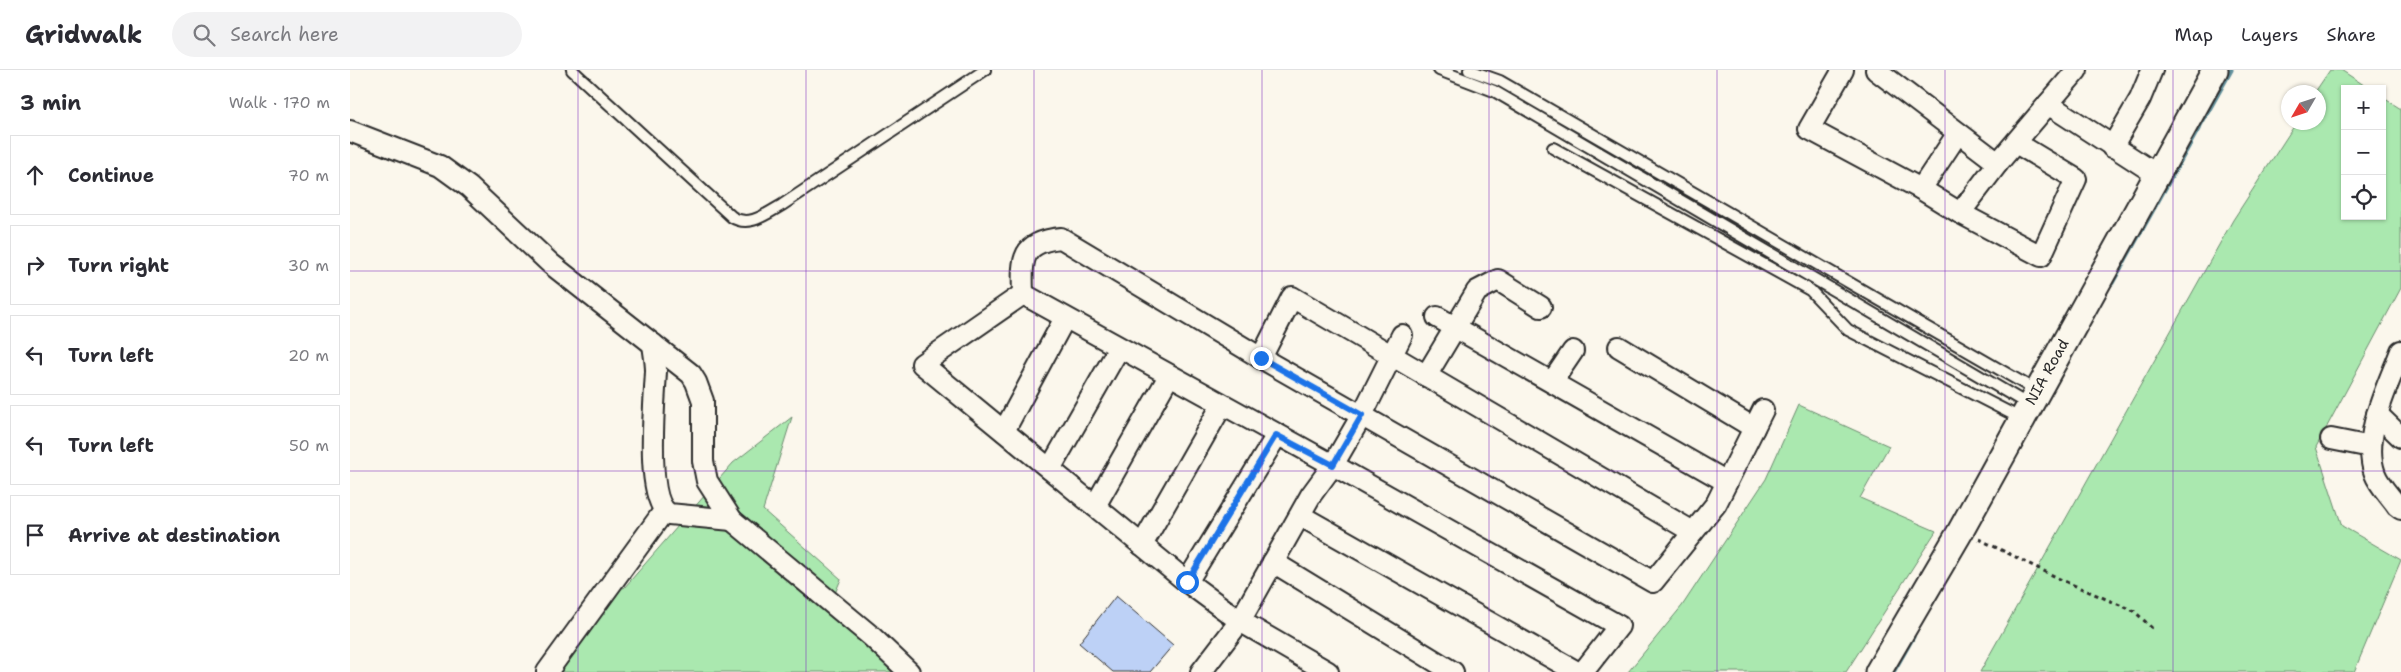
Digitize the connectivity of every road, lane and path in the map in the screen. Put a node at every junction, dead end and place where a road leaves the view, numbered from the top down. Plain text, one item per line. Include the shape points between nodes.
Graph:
1 (572, 70) edge
2 (985, 70) edge
3 (1439, 70) edge
4 (1470, 70) edge
5 (1843, 70) edge
6 (1876, 70) edge
7 (2077, 70) edge
8 (2152, 70) edge
9 (2215, 70) edge
10 (2048, 104) junction
11 (350, 131) edge
12 (1958, 133) junction
13 (2016, 142) junction
14 (2112, 147) junction
15 (1553, 148) dead end
16 (1998, 163) junction
17 (2156, 174) junction
18 (1672, 180) junction
19 (1921, 189) junction
20 (1664, 192) junction
21 (1960, 213) junction
22 (1866, 292) junction
23 (1023, 294) junction
24 (1858, 305) junction
25 (1541, 307) dead end
26 (1437, 317) dead end
27 (1065, 318) junction
28 (1455, 327) junction
29 (1402, 334) dead end
30 (653, 344) junction
31 (1619, 347) dead end
32 (1119, 348) junction
33 (1573, 351) dead end
34 (2401, 351) edge
35 (1390, 355) junction
36 (1261, 358) junction
37 (1169, 376) junction
38 (1426, 376) junction
39 (1552, 382) junction
40 (1222, 405) junction
41 (2029, 405) junction
42 (1763, 410) dead end
43 (2377, 414) junction
44 (1362, 415) junction
45 (1754, 428) junction
46 (1004, 431) junction
47 (1276, 435) junction
48 (2401, 437) edge
49 (2331, 439) dead end
50 (2371, 447) junction
51 (1333, 465) junction
52 (1050, 469) junction
53 (1727, 482) junction
54 (1095, 506) junction
55 (2401, 509) edge
56 (664, 511) junction
57 (1301, 516) junction
58 (732, 520) junction
59 (1693, 532) junction
60 (1987, 544) dead end
61 (1142, 545) junction
62 (1273, 562) junction
63 (1187, 582) junction
64 (1240, 620) junction
65 (2153, 629) dead end
66 (546, 672) edge
67 (909, 672) edge
68 (1201, 672) edge
69 (1328, 672) edge
70 (1453, 672) edge
71 (1577, 672) edge
72 (1583, 672) edge
73 (1878, 672) edge

1 - 2 lane via 732,217 745,222 782,205
3 - 20 lane via 1494,91
4 - 18 lane via 1500,81
5 - 19 street via 1809,129
6 - 12 street
7 - 10 street
8 - 14 street via 2140,99
9 - 17 street, NIA Road
10 - 13 street
10 - 14 street
11 - 30 street via 440,166 469,187 551,264
12 - 16 street
12 - 19 street
13 - 16 street
13 - 21 street via 2076,179 2041,256
14 - 17 street
15 - 41 lane via 1810,290 1848,330
16 - 21 street
17 - 41 street, NIA Road
18 - 20 lane
18 - 22 lane
19 - 21 street
20 - 24 lane
22 - 24 lane
22 - 41 lane
23 - 27 street
23 - 36 street via 1022,263 1027,252 1046,239 1061,238
23 - 46 street via 922,364
24 - 41 lane
25 - 28 street via 1498,280 1477,291
26 - 28 street
27 - 32 street
27 - 46 street
28 - 38 street
28 - 39 street
29 - 35 street
30 - 56 street via 656,370 652,434 656,494
30 - 58 street via 680,364 696,382 703,401 703,461 707,481
31 - 45 street
32 - 37 street
32 - 52 street
33 - 39 street
34 - 43 street
35 - 36 street via 1292,297
35 - 38 street
35 - 44 street
36 - 44 street
37 - 40 street
37 - 54 street
38 - 59 street
39 - 53 street
40 - 47 street
40 - 61 street
41 - 73 street, NIA Road
42 - 45 street
43 - 48 street
43 - 50 street
44 - 51 street
44 - 59 street via 1653,582
45 - 53 street
46 - 52 street
47 - 51 street
47 - 63 street
49 - 50 street
50 - 55 street via 2375,474
51 - 57 street via 1311,495
51 - 72 street via 1619,626
52 - 54 street
53 - 59 street via 1716,504
54 - 61 street
56 - 58 street via 675,515
56 - 66 street
57 - 62 street
57 - 71 street
58 - 67 street via 871,636
60 - 65 path via 2134,611
61 - 63 street
62 - 64 street
62 - 70 street
63 - 64 street
64 - 68 street
64 - 69 street

